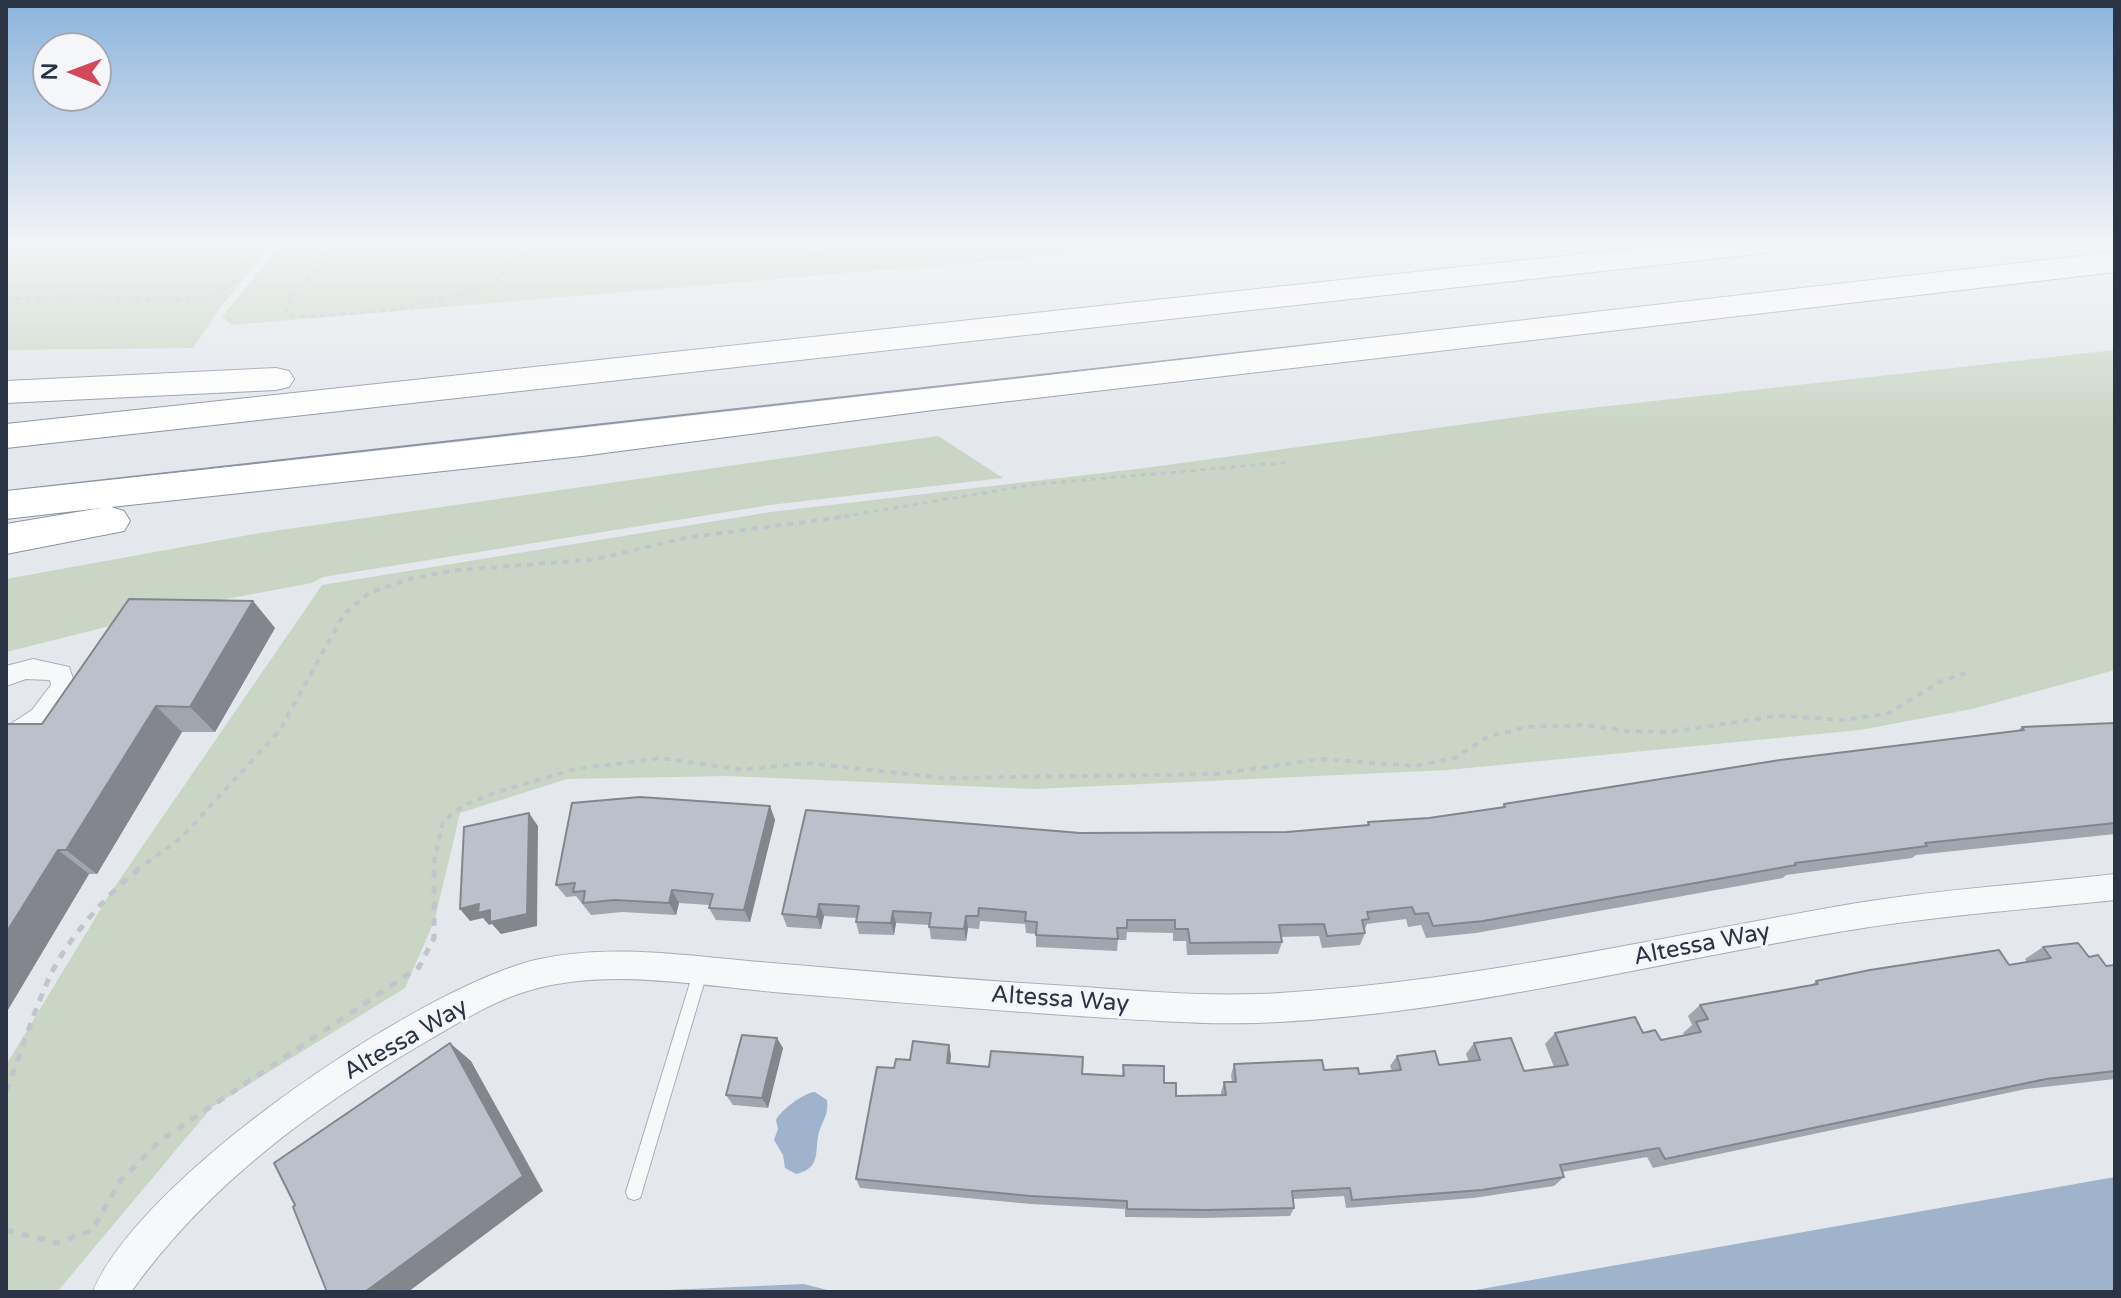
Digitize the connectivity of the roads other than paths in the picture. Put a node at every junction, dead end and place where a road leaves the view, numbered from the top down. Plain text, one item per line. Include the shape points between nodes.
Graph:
1 (1208, 306) edge
2 (1736, 306) edge
3 (734, 358) junction
4 (6, 392) edge
5 (6, 436) edge
6 (582, 443) junction
7 (6, 505) edge
8 (6, 539) edge
9 (6, 676) edge
10 (6, 741) edge
11 (2115, 887) edge
12 (700, 973) junction
13 (634, 1192) dead end
14 (110, 1292) edge

1 - 3 highway
2 - 6 highway
3 - 4 highway
3 - 5 highway
6 - 7 highway
6 - 8 highway
9 - 10 street via 49,668 60,674 64,687 41,717
11 - 12 street, Altessa Way via 1864,915 1481,987 1277,1008 1163,1007
12 - 13 lane
12 - 14 street, Altessa Way via 572,966 516,980 453,1010 327,1086 230,1158 126,1267

